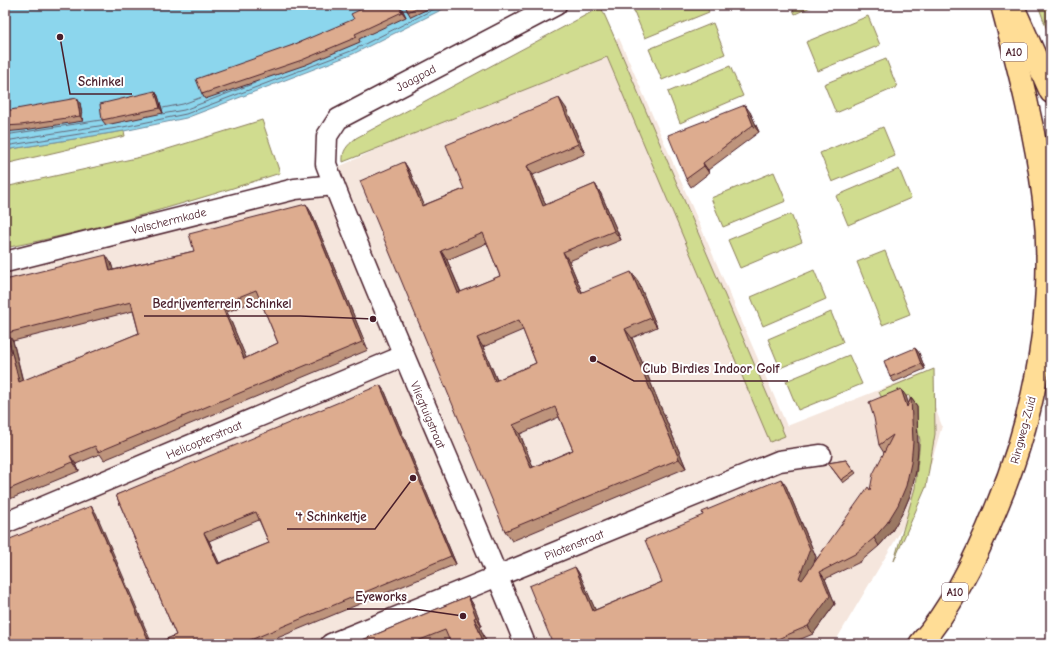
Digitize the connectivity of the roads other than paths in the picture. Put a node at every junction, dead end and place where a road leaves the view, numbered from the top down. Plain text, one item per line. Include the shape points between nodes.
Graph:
1 (556, 5) edge
2 (1002, 5) edge
3 (1012, 5) edge
4 (1051, 92) edge
5 (334, 185) junction
6 (5, 262) edge
7 (403, 356) junction
8 (821, 455) dead end
9 (5, 523) edge
10 (498, 576) junction
11 (331, 644) edge
12 (525, 644) edge
13 (920, 644) edge

1 - 5 street, Jaagpad via 338,119 327,136 326,164
2 - 13 highway, Ringweg-Zuid / A10 via 1028,106 1045,201 1048,268 1041,351 1030,412 1011,473 988,529 967,573
3 - 4 highway
5 - 6 street, Valschermkade via 295,189
5 - 7 street, Vliegtuigstraat
7 - 9 street, Helicopterstraat
7 - 10 street, Vliegtuigstraat
8 - 10 street, Pilotenstraat via 780,461
10 - 11 street, Pilotenstraat
10 - 12 street, Vliegtuigstraat

